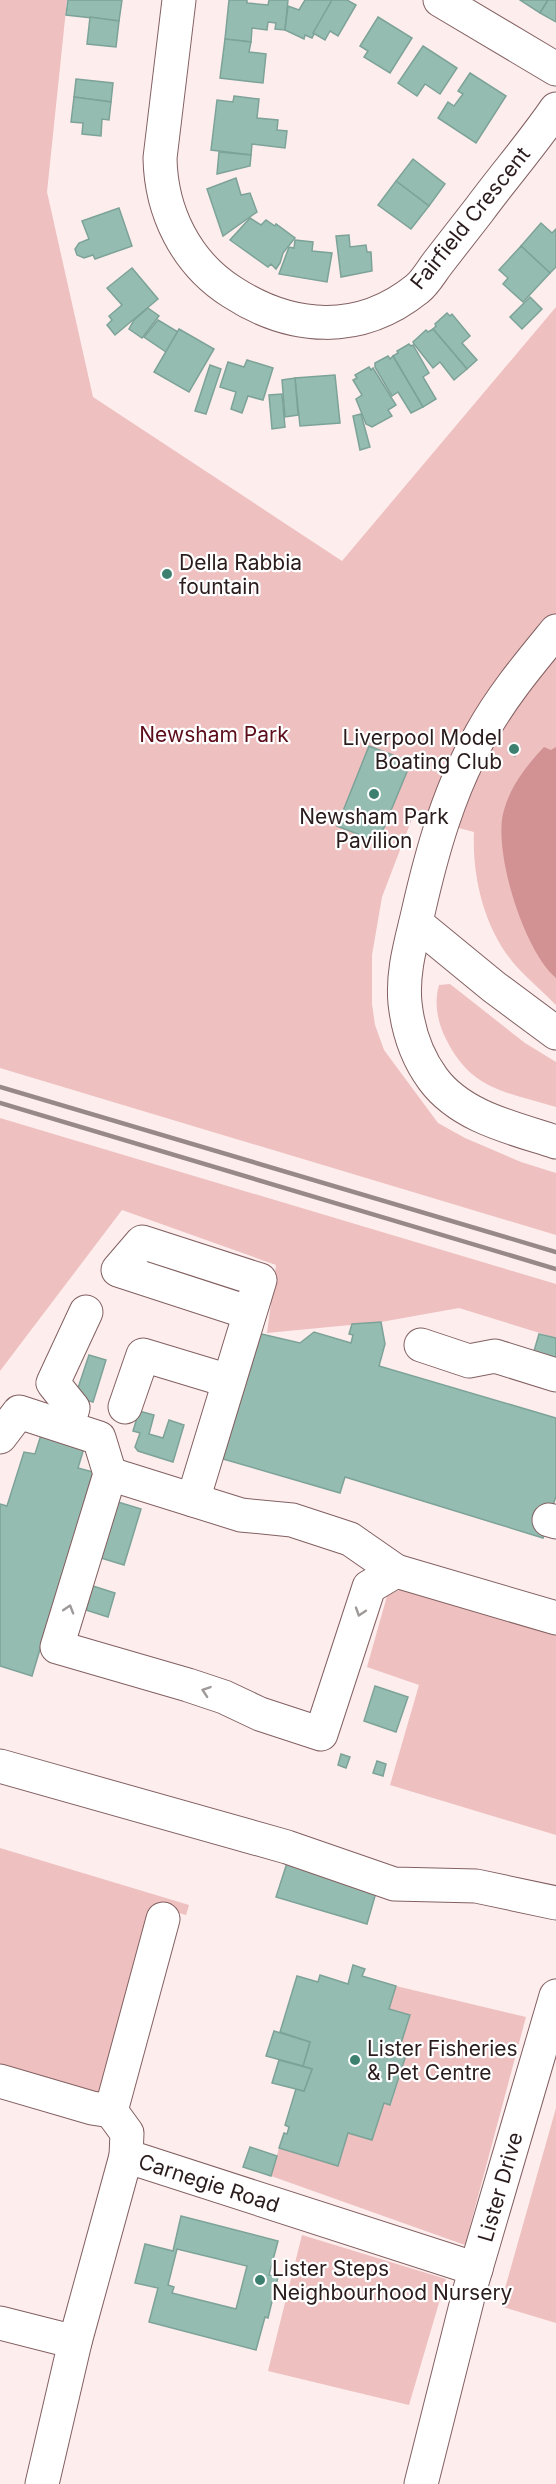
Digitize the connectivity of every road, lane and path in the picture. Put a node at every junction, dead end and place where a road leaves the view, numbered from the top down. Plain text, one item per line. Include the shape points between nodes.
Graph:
1 (179, 0) edge
2 (440, 0) edge
3 (556, 69) edge
4 (556, 109) edge
5 (556, 631) edge
6 (416, 923) junction
7 (556, 1033) edge
8 (556, 1142) edge
9 (86, 1312) dead end
10 (250, 1313) dead end
11 (421, 1345) dead end
12 (556, 1375) edge
13 (229, 1381) junction
14 (125, 1407) dead end
15 (67, 1427) junction
16 (0, 1437) edge
17 (110, 1474) junction
18 (193, 1500) junction
19 (396, 1571) junction
20 (555, 1612) edge
21 (0, 1766) edge
22 (556, 1904) edge
23 (163, 1919) dead end
24 (556, 1996) edge
25 (0, 2081) edge
26 (111, 2111) junction
27 (126, 2156) junction
28 (476, 2269) junction
29 (0, 2323) edge
30 (75, 2342) junction
31 (42, 2484) edge
32 (422, 2484) edge

1 - 4 street, Fairfield Crescent via 160,158 168,210 183,243 211,276 246,302 289,318 311,322 357,321 387,309 419,288
2 - 3 street
5 - 6 street via 515,680 466,763 436,837
6 - 7 street
6 - 8 street via 407,955 405,1002 412,1045 433,1079 454,1101 484,1118
9 - 15 street via 53,1383 73,1408
10 - 13 street
11 - 12 street via 470,1361 495,1356
13 - 14 street via 142,1355
13 - 18 street
15 - 16 street via 19,1412
15 - 17 street via 99,1438
17 - 18 street
19 -> 17 street via 369,1587 321,1734 188,1685 57,1647
18 - 19 street via 241,1515 292,1520 350,1539
19 - 20 street
21 - 22 street via 287,1847 394,1884 476,1886
23 - 26 street
24 - 28 street, Lister Drive
25 - 26 street
26 - 27 street via 127,2133
27 - 28 street, Carnegie Road
27 - 30 street, Carnegie Road
28 - 32 street, Lister Drive
29 - 30 street
30 - 31 street, Carnegie Road

